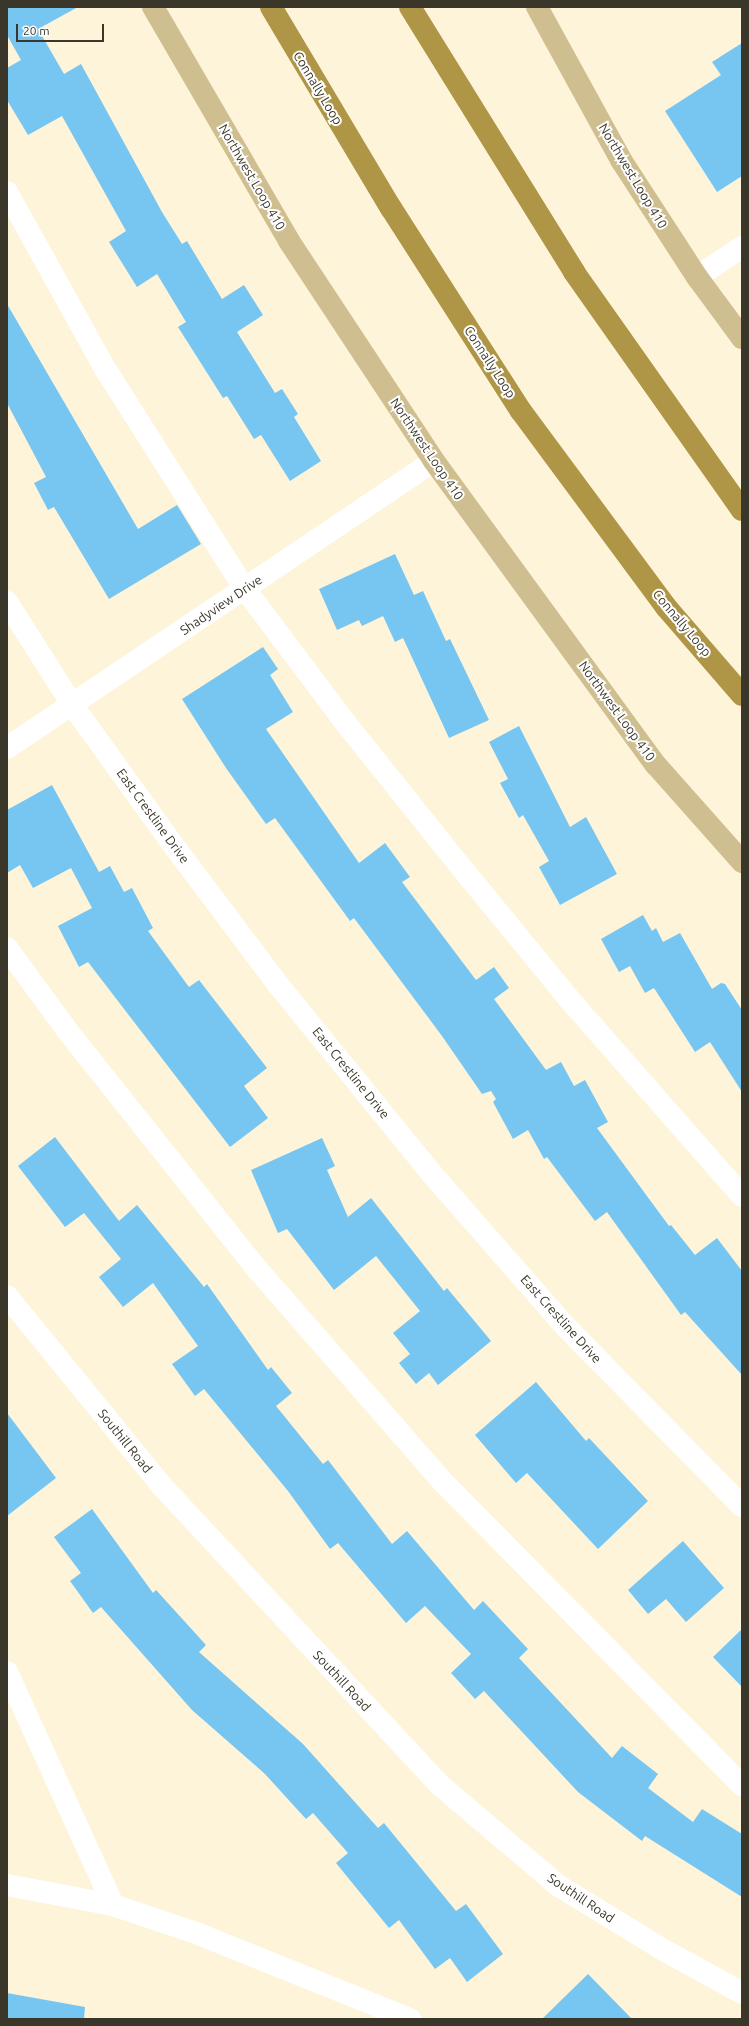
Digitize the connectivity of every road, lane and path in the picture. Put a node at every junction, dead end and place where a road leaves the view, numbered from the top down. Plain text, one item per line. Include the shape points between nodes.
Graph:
1 (153, 7) edge
2 (270, 7) edge
3 (410, 7) edge
4 (537, 7) edge
5 (7, 192) edge
6 (742, 247) edge
7 (697, 277) junction
8 (742, 338) edge
9 (434, 461) junction
10 (742, 510) edge
11 (245, 589) junction
12 (7, 602) edge
13 (742, 695) edge
14 (73, 706) junction
15 (7, 748) edge
16 (742, 862) edge
17 (7, 948) edge
18 (742, 1196) edge
19 (7, 1296) edge
20 (742, 1506) edge
21 (7, 1672) edge
22 (742, 1785) edge
23 (7, 1885) edge
24 (113, 1906) junction
25 (742, 1993) edge
26 (410, 2019) edge

1 - 9 main road, Northwest Loop 410 via 289,241
2 - 13 highway, Connally Loop via 391,208 522,411 666,607
3 - 10 highway via 574,272
4 - 7 main road, Northwest Loop 410 via 621,160
5 - 11 street via 104,367
6 - 7 street
7 - 8 main road, Northwest Loop 410
9 - 11 street, Shadyview Drive
9 - 16 main road, Northwest Loop 410 via 656,765
11 - 14 street, Shadyview Drive
11 - 18 street via 348,726 466,874 569,999
12 - 14 street, East Crestline Drive
14 - 15 street, Shadyview Drive
14 - 20 street, East Crestline Drive via 280,987 432,1174 566,1327
17 - 22 street via 66,1028 258,1270 442,1482
19 - 25 street, Southill Road via 161,1485 441,1786 559,1886 662,1949
21 - 24 street
23 - 24 street
24 - 26 street via 196,1933

